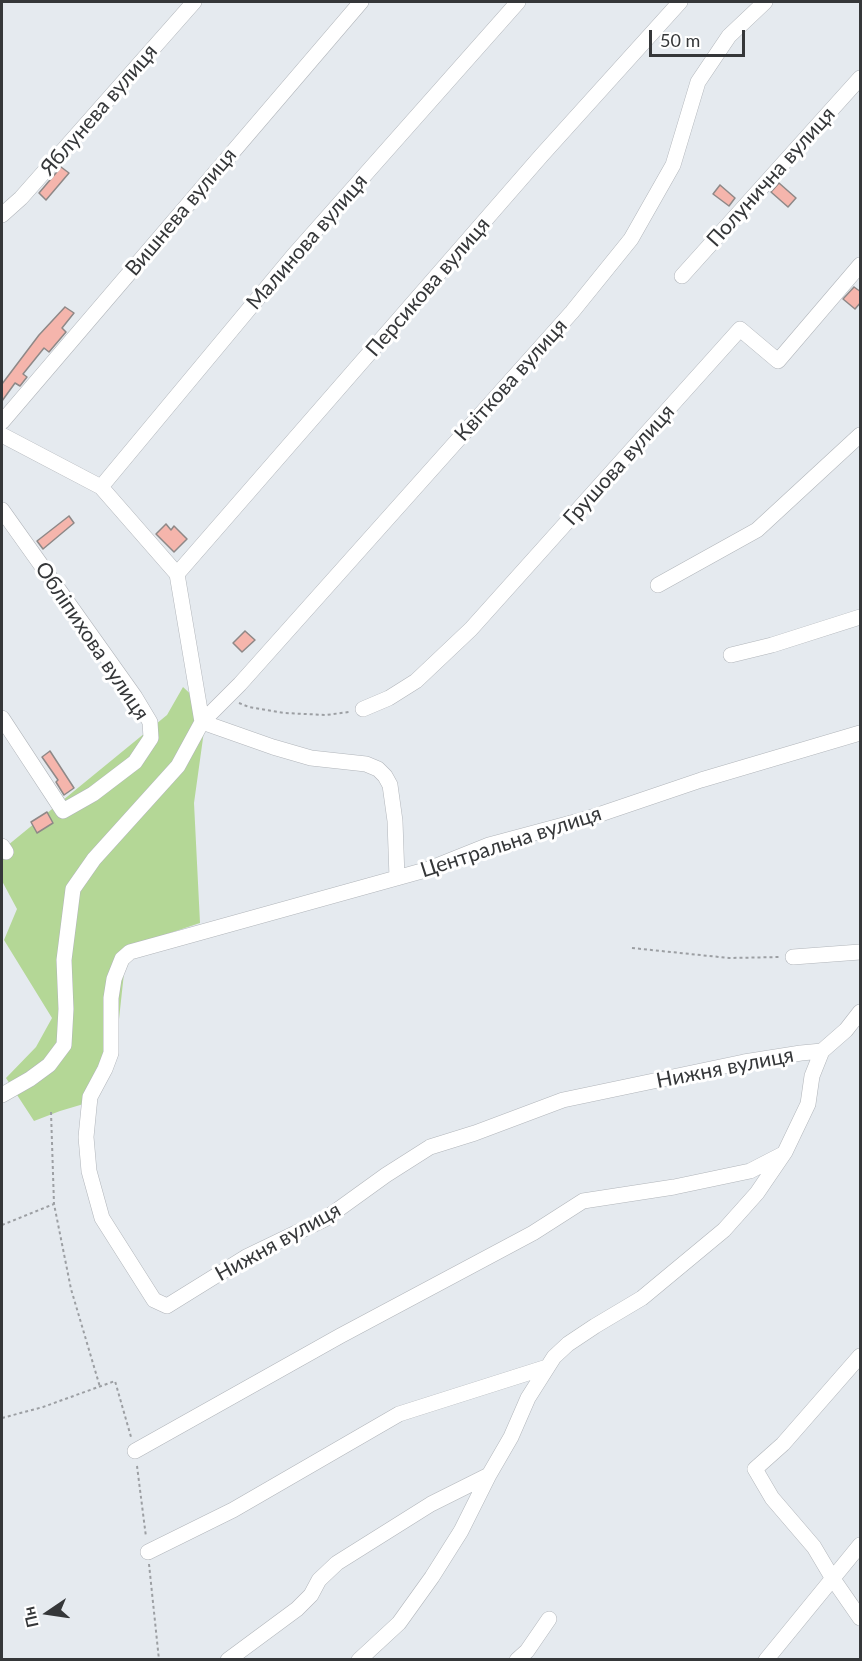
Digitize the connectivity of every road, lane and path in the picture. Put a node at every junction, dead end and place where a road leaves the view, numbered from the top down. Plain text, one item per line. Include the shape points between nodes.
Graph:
1 (194, 2) edge
2 (361, 2) edge
3 (518, 2) edge
4 (680, 2) edge
5 (765, 2) edge
6 (861, 78) edge
7 (2, 215) edge
8 (861, 265) edge
9 (682, 276) dead end
10 (2, 422) edge
11 (2, 435) edge
12 (861, 435) edge
13 (101, 487) junction
14 (2, 510) edge
15 (177, 574) junction
16 (658, 585) dead end
17 (861, 617) edge
18 (731, 656) dead end
19 (227, 698) junction
20 (363, 709) joint
21 (2, 718) edge
22 (202, 722) junction
23 (861, 733) edge
24 (397, 878) junction
25 (159, 944) joint
26 (632, 948) dead end
27 (861, 952) edge
28 (793, 957) joint
29 (861, 1012) edge
30 (822, 1051) junction
31 (2, 1095) edge
32 (51, 1112) dead end
33 (785, 1152) junction
34 (54, 1204) junction
35 (2, 1225) edge
36 (861, 1356) edge
37 (547, 1367) junction
38 (100, 1387) junction
39 (2, 1418) edge
40 (135, 1451) junction
41 (489, 1475) junction
42 (861, 1545) edge
43 (148, 1552) junction
44 (833, 1579) junction
45 (861, 1618) edge
46 (549, 1619) dead end
47 (159, 1659) edge
48 (228, 1659) edge
49 (359, 1659) edge
50 (517, 1659) edge
51 (766, 1659) edge

1 - 7 street, Яблунева вулиця
2 - 10 street, Вишнева вулиця
3 - 13 street, Малинова вулиця via 293,256
4 - 15 street, Персикова вулиця
5 - 19 street, Квіткова вулиця via 729,36 698,82 673,165 631,239 572,312
6 - 9 street, Полунична вулиця
8 - 20 street, Грушова вулиця via 778,361 740,329 471,628 416,681
11 - 13 street
12 - 16 street via 757,530
13 - 15 street
14 - 21 street, Обліпихова вулиця via 135,697 150,722 152,738 135,762 63,811
15 - 22 street
17 - 18 street
19 - 20 path via 249,707 284,713 326,716
19 - 22 street, Квіткова вулиця
22 - 24 street via 311,758 378,769 390,785
22 - 31 street, Квіткова вулиця via 178,766 73,889 64,960 64,1045 49,1065
23 - 24 street, Центральна вулиця via 489,846
24 - 25 street, Центральна вулиця
25 - 30 street, Нижня вулиця via 130,952 122,959 114,979 111,1053 90,1097 86,1137 89,1171 102,1218 154,1300 167,1306 246,1257 326,1219 430,1147 563,1100 744,1062
26 - 28 path via 729,958
27 - 28 street
29 - 30 street
30 - 33 street via 812,1076 808,1104
32 - 34 path
33 - 37 street via 757,1193 724,1230 642,1298 568,1344
33 - 40 street via 750,1171 583,1201 533,1233 340,1335
34 - 35 path
34 - 38 path via 77,1311
36 - 44 street via 783,1444 755,1469 772,1498 814,1547
37 - 41 street
37 - 43 street via 399,1414 232,1510
38 - 39 path
38 - 40 path via 115,1381
40 - 43 path
41 - 48 street via 431,1504 337,1563 297,1610
41 - 49 street via 461,1531 419,1595 399,1623
42 - 44 street
43 - 47 path
44 - 45 street
44 - 51 street
46 - 50 street

